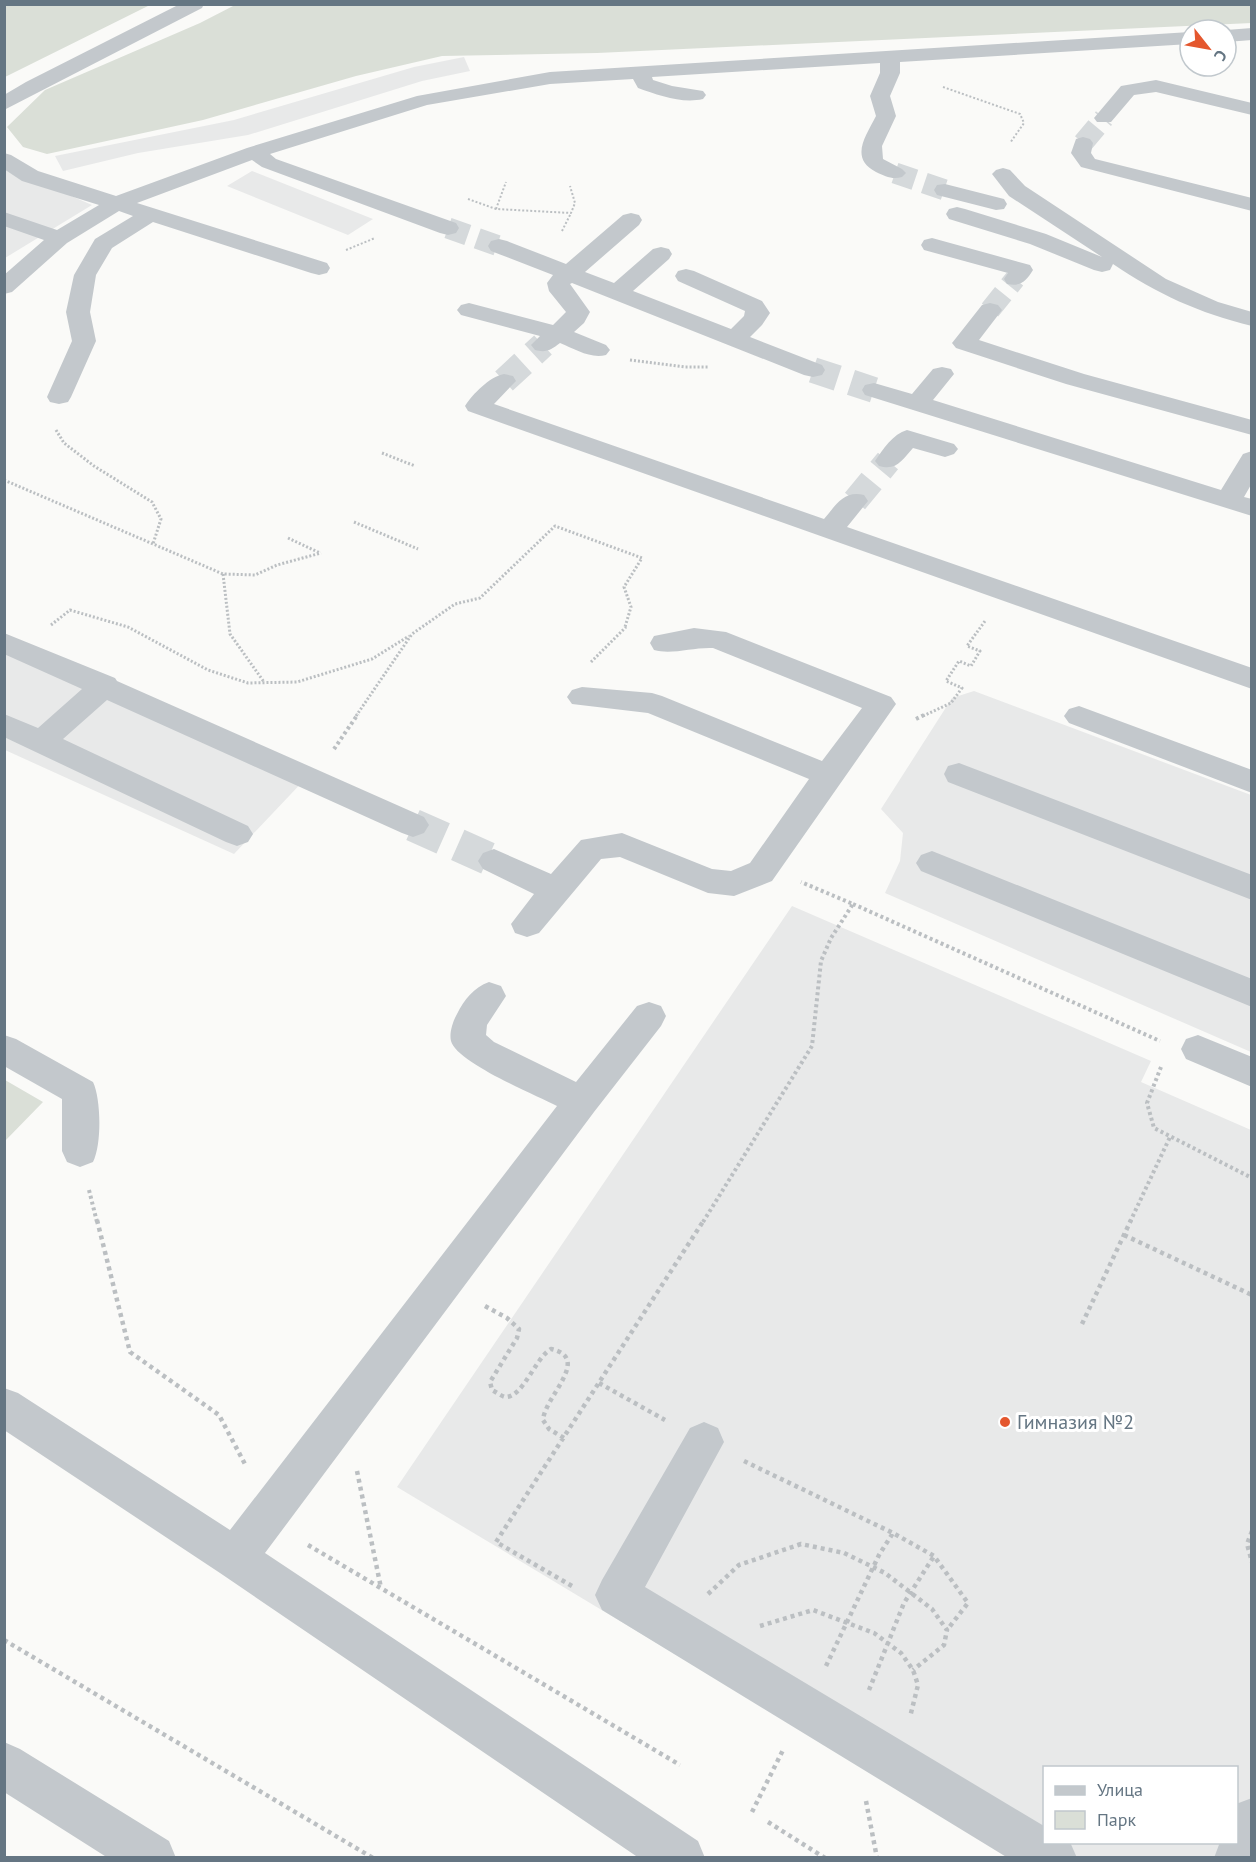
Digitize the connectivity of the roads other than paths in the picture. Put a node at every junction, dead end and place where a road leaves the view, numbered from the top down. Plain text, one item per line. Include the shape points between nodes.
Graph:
1 (195, 4) edge
2 (1178, 39) edge
3 (890, 65) junction
4 (746, 66) junction
5 (640, 72) junction
6 (781, 82) dead end
7 (696, 95) dead end
8 (4, 104) edge
9 (1251, 109) edge
10 (1104, 118) tunnel mouth
11 (1083, 143) dead end
12 (254, 152) junction
13 (4, 159) edge
14 (895, 173) tunnel mouth
15 (1003, 174) road end
16 (945, 190) tunnel mouth
17 (118, 204) junction
18 (1251, 205) edge
19 (1046, 210) junction
20 (152, 214) junction
21 (957, 214) tunnel mouth
22 (4, 218) edge
23 (631, 220) dead end
24 (448, 228) tunnel mouth
25 (59, 238) junction
26 (932, 245) dead end
27 (499, 246) tunnel mouth
28 (661, 254) dead end
29 (319, 268) dead end
30 (570, 272) junction
31 (686, 276) dead end
32 (1015, 279) dead end
33 (1158, 284) junction
34 (4, 286) edge
35 (618, 292) junction
36 (469, 310) dead end
37 (990, 310) tunnel mouth
38 (1251, 319) edge
39 (550, 339) junction
40 (734, 339) junction
41 (598, 350) dead end
42 (813, 370) tunnel mouth
43 (942, 374) dead end
44 (504, 381) tunnel mouth
45 (874, 390) tunnel mouth
46 (59, 397) road end
47 (917, 403) junction
48 (1251, 428) edge
49 (945, 449) dead end
50 (1251, 459) edge
51 (888, 461) tunnel mouth
52 (855, 501) tunnel mouth
53 (1240, 505) edge
54 (829, 530) junction
55 (4, 642) edge
56 (664, 643) dead end
57 (1251, 679) edge
58 (105, 685) junction
59 (582, 697) dead end
60 (1079, 716) dead end
61 (4, 724) edge
62 (41, 741) junction
63 (959, 774) dead end
64 (828, 775) junction
65 (1251, 782) edge
66 (412, 825) tunnel mouth
67 (237, 834) dead end
68 (494, 861) tunnel mouth
69 (932, 864) dead end
70 (1251, 888) edge
71 (556, 890) junction
72 (527, 924) dead end
73 (1251, 994) edge
74 (489, 996) dead end
75 (649, 1016) dead end
76 (4, 1049) edge
77 (1182, 1050) road end
78 (1251, 1073) edge
79 (581, 1101) junction
80 (80, 1151) road end
81 (4, 1407) edge
82 (704, 1442) road end
83 (235, 1558) junction
84 (4, 1765) edge
85 (1251, 1821) edge
86 (152, 1857) edge
87 (681, 1857) edge
88 (1053, 1857) edge
89 (1238, 1857) edge

1 - 8 street
2 - 3 street
3 - 4 street
3 - 14 street via 880,96 886,116 872,146 873,162
4 - 5 street
4 - 6 street via 750,74
5 - 7 street via 645,84
5 - 12 street via 550,78 424,100
9 - 10 street via 1156,86 1128,90
11 - 18 street via 1081,153 1088,163
12 - 17 street
12 - 24 street via 269,163
13 - 17 street via 30,176
15 - 19 street via 1017,191
16 - 19 street via 1008,207
17 - 20 street
17 - 25 street
19 - 33 street
20 - 29 street
20 - 46 street via 103,244 85,275 78,312 84,341
21 - 33 street via 1038,239
22 - 25 street
23 - 30 street
25 - 34 street
26 - 32 street via 1022,270
27 - 30 street
28 - 35 street
30 - 35 street
30 - 39 street via 558,283 578,312
31 - 40 street via 754,306 758,313 754,320
33 - 38 street via 1210,307
35 - 40 street
36 - 39 street
37 - 48 street via 964,343
39 - 41 street
40 - 42 street
43 - 47 street
44 - 54 street via 477,406
45 - 47 street
47 - 53 street
49 - 51 street via 907,438
50 - 53 street
52 - 54 street
54 - 57 street
55 - 58 street
56 - 64 street via 716,639 881,704
58 - 62 street
58 - 66 street
59 - 64 street via 652,703
60 - 65 street
61 - 62 street
62 - 67 street
63 - 70 street
64 - 71 street via 761,872 734,884 708,881 622,846 592,848
68 - 71 street
69 - 73 street
71 - 72 street
74 - 79 street via 470,1021 468,1041 482,1052
75 - 79 street
76 - 80 street via 80,1092
77 - 78 street
79 - 83 street
81 - 83 street
82 - 88 street via 617,1595
83 - 87 street
84 - 86 street
85 - 89 street

